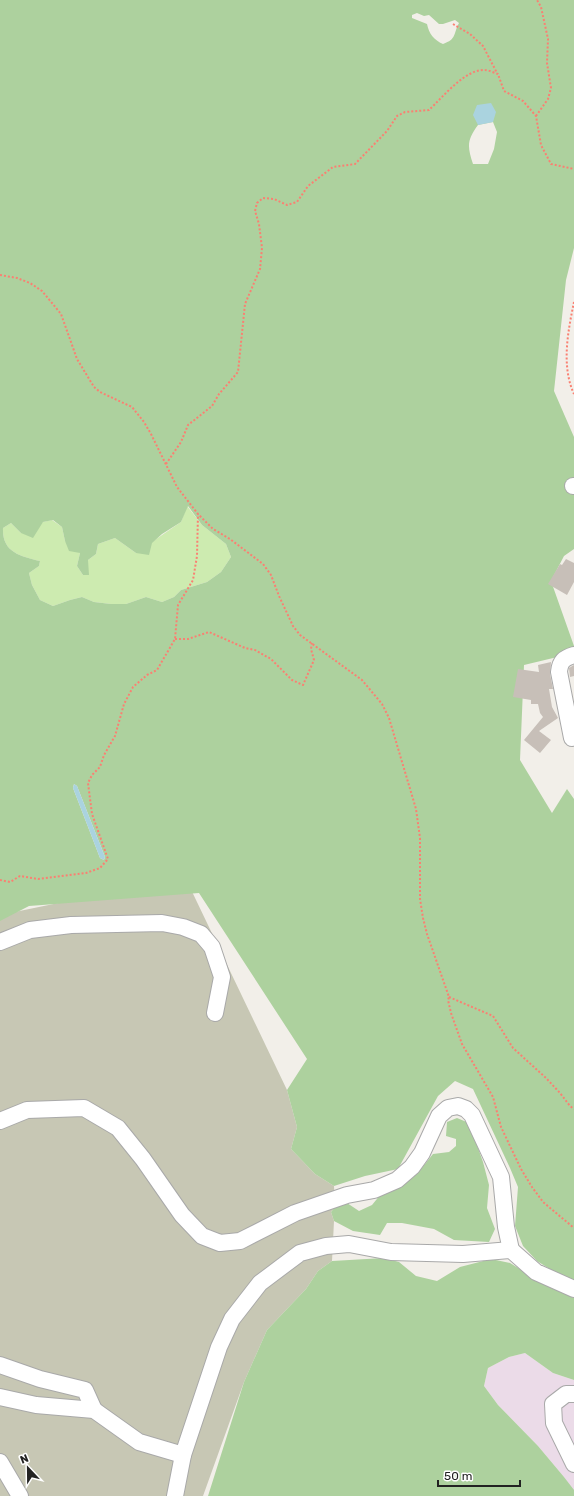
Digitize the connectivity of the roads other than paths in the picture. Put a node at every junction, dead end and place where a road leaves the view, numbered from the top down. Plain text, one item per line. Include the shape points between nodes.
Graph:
1 (574, 655) edge
2 (572, 738) dead end
3 (0, 942) edge
4 (215, 1013) dead end
5 (0, 1121) edge
6 (511, 1250) junction
7 (574, 1289) edge
8 (0, 1365) edge
9 (574, 1394) edge
10 (0, 1397) edge
11 (94, 1410) junction
12 (183, 1455) junction
13 (0, 1462) edge
14 (574, 1464) edge
15 (20, 1496) edge
16 (175, 1496) edge

1 - 2 street via 561,662 559,672
3 - 4 street via 30,930 71,926 162,923 183,927 201,934 212,947 222,977
5 - 6 street via 27,1110 84,1108 118,1128 182,1216 202,1236 220,1243 240,1241 295,1213 347,1195 374,1190 397,1180 412,1167 422,1153 439,1116 448,1108 458,1106 472,1115 501,1177
6 - 7 street via 536,1272
6 - 12 street via 463,1254 391,1252 349,1244 326,1246 300,1253 260,1283 232,1319 219,1347
8 - 11 street via 40,1379 85,1390
9 - 14 street via 566,1394 553,1404 554,1423
10 - 11 street via 36,1405
11 - 12 street via 139,1442
12 - 16 street
13 - 15 street

